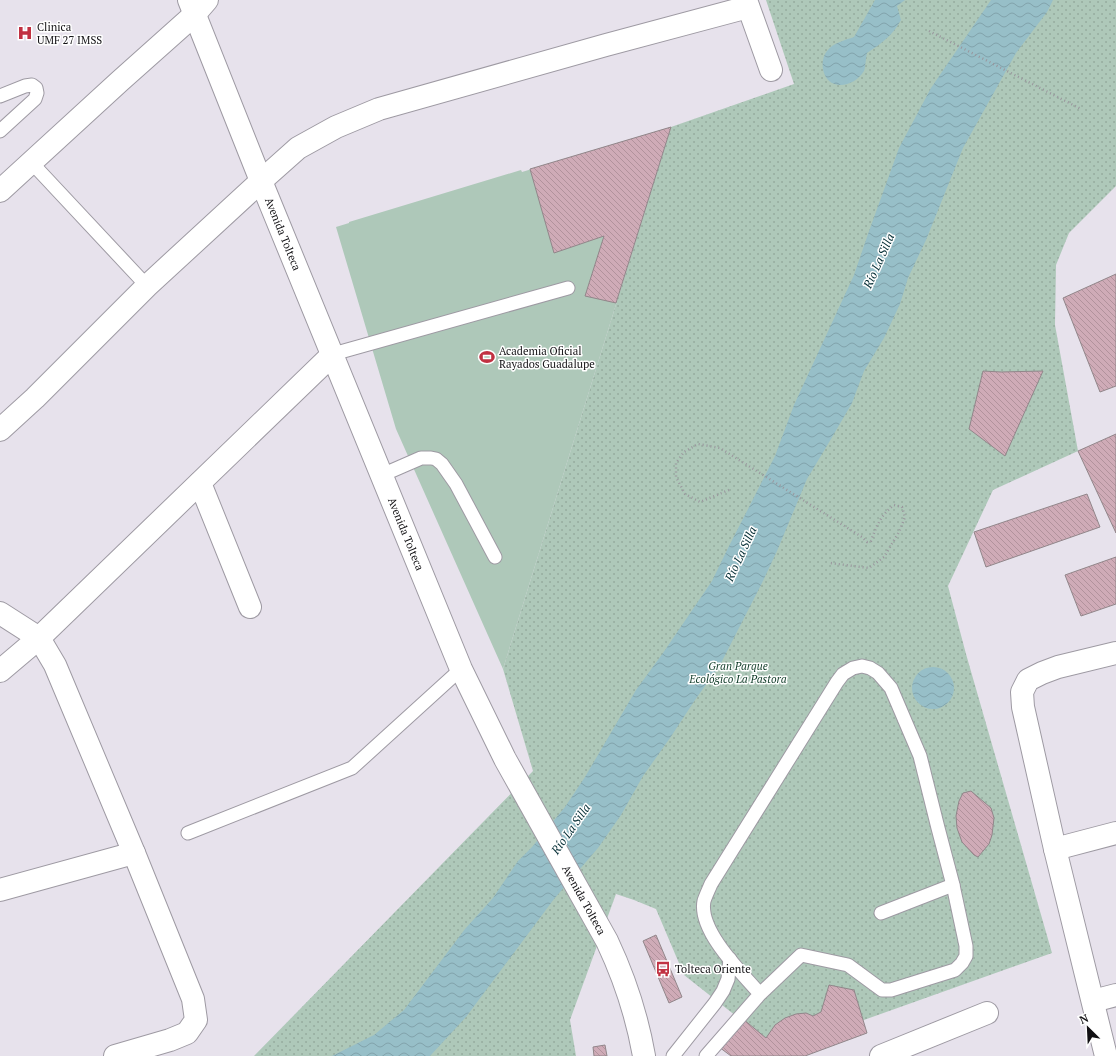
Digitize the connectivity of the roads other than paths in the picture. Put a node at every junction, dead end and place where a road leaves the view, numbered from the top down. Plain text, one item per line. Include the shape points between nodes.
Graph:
1 (747, 3) edge
2 (197, 5) edge
3 (770, 70) dead end
4 (0, 96) edge
5 (0, 131) edge
6 (31, 162) junction
7 (261, 181) junction
8 (0, 191) edge
9 (147, 286) junction
10 (568, 288) dead end
11 (333, 354) junction
12 (0, 430) edge
13 (382, 475) junction
14 (200, 483) junction
15 (495, 557) dead end
16 (250, 607) dead end
17 (0, 613) edge
18 (38, 638) junction
19 (1116, 653) edge
20 (461, 669) junction
21 (0, 671) edge
22 (188, 833) dead end
23 (1116, 833) edge
24 (1055, 849) junction
25 (134, 853) junction
26 (954, 885) junction
27 (0, 890) edge
28 (881, 913) dead end
29 (730, 959) junction
30 (760, 994) junction
31 (1116, 995) edge
32 (1093, 1001) junction
33 (987, 1013) dead end
34 (115, 1056) edge
35 (644, 1056) edge
36 (673, 1056) edge
37 (706, 1056) edge
38 (881, 1056) edge
39 (1106, 1056) edge

1 - 3 street
1 - 7 street via 379,109 336,127 298,148
2 - 6 street
2 - 7 street, Avenida Tolteca
4 - 5 lane via 32,85 37,93 35,99
6 - 8 street
6 - 9 lane
7 - 9 street
7 - 11 street, Avenida Tolteca
9 - 12 street
10 - 11 lane
11 - 13 street, Avenida Tolteca
11 - 14 street
13 - 15 lane via 421,458 436,459 456,484
13 - 20 street, Avenida Tolteca
14 - 16 street
14 - 18 street
17 - 18 street
18 - 21 street
18 - 25 street via 56,665
19 - 24 street via 1042,673 1028,680 1022,692 1023,707
20 - 22 lane via 352,768
20 - 35 street, Avenida Tolteca via 505,759 607,940 627,988
23 - 24 street
24 - 32 street
25 - 27 street
25 - 34 street via 193,999 196,1020 187,1033
26 - 28 lane
26 - 29 lane via 920,756 890,688 878,673 870,668 853,668 843,674 823,702 711,884 704,902 704,914 718,945
26 - 30 lane via 966,946 966,956 955,970 891,990 882,990 848,965 801,954
29 - 30 lane
29 - 36 lane via 728,979 723,991
30 - 37 lane
31 - 32 street
32 - 39 street
33 - 38 street

